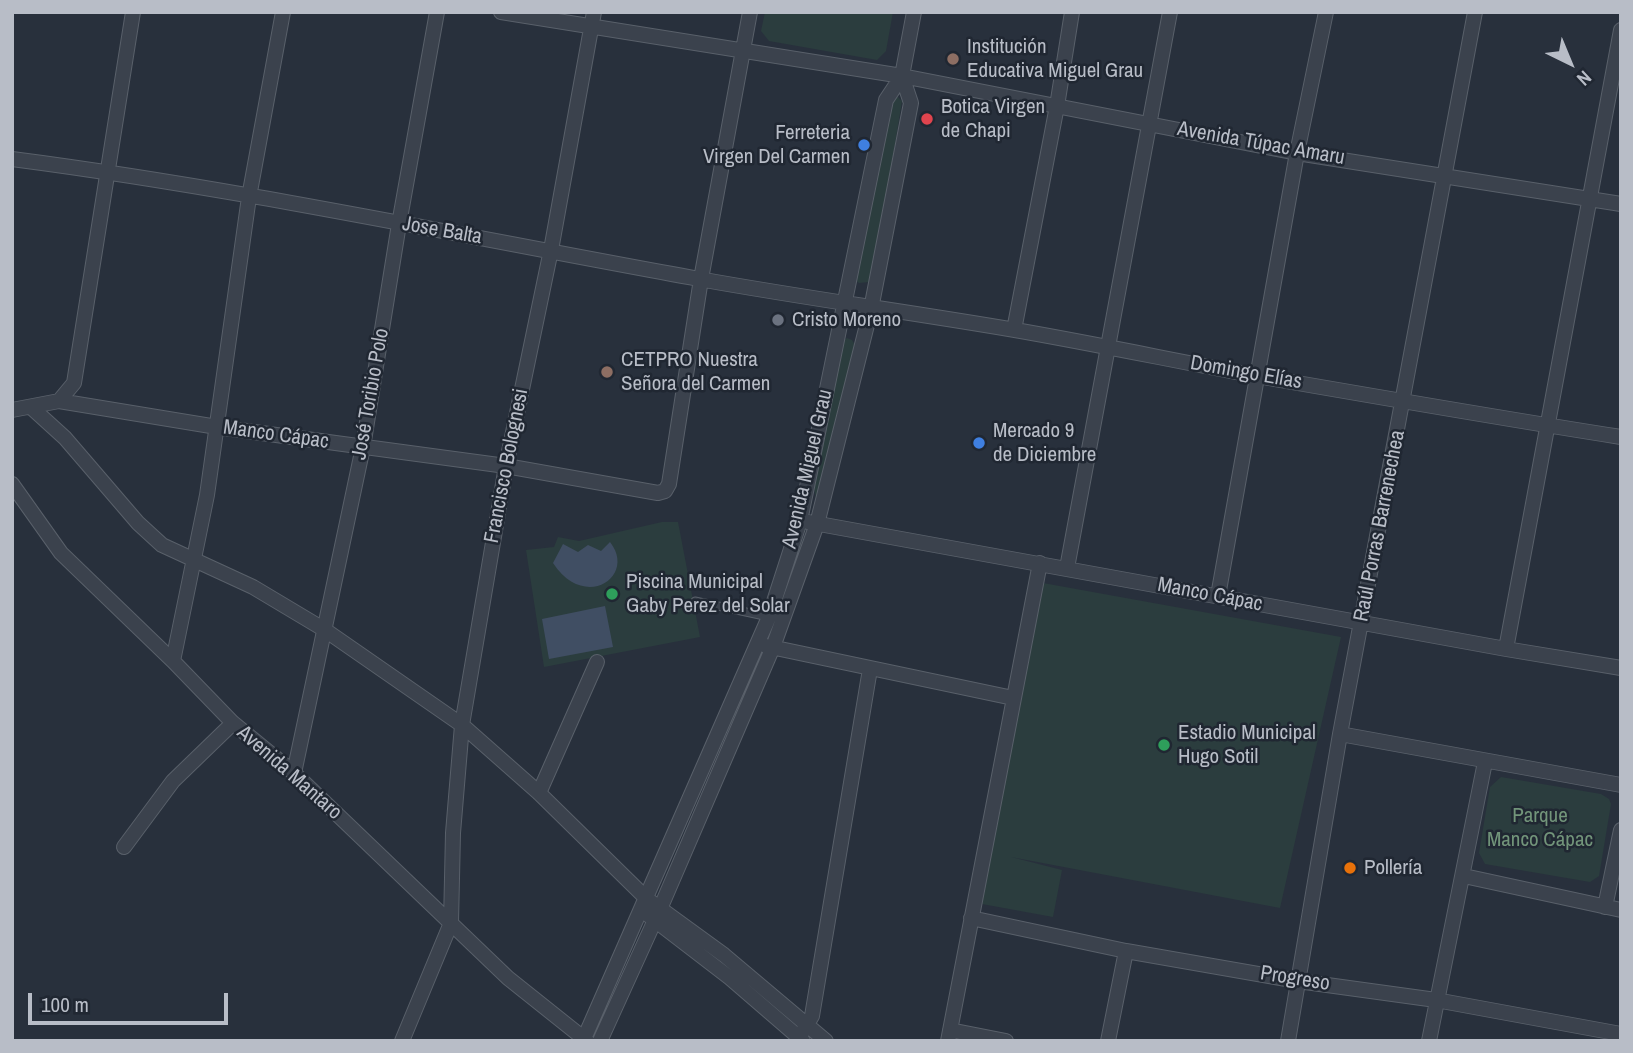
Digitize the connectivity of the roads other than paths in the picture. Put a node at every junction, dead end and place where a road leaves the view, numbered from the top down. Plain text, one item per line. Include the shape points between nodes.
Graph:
1 (133, 12) edge
2 (283, 12) edge
3 (437, 12) edge
4 (501, 12) edge
5 (750, 12) edge
6 (914, 12) edge
7 (1072, 12) edge
8 (1170, 12) edge
9 (1326, 12) edge
10 (1475, 12) edge
11 (593, 19) edge
12 (1621, 30) edge
13 (743, 52) junction
14 (902, 76) junction
15 (1057, 106) junction
16 (1149, 123) junction
17 (1297, 153) junction
18 (12, 159) edge
19 (109, 172) junction
20 (1444, 175) junction
21 (249, 197) junction
22 (1590, 199) junction
23 (1621, 204) edge
24 (399, 223) junction
25 (551, 250) junction
26 (701, 279) junction
27 (843, 302) junction
28 (871, 309) junction
29 (1014, 330) junction
30 (1108, 348) junction
31 (1256, 376) junction
32 (1404, 400) junction
33 (59, 401) junction
34 (32, 408) junction
35 (12, 410) edge
36 (1548, 426) junction
37 (217, 427) junction
38 (1621, 437) edge
39 (363, 447) junction
40 (506, 466) junction
41 (12, 484) edge
42 (800, 521) junction
43 (817, 524) junction
44 (194, 559) junction
45 (1040, 563) junction
46 (1067, 568) junction
47 (1218, 596) junction
48 (695, 601) dead end
49 (769, 617) junction
50 (1362, 623) junction
51 (325, 630) junction
52 (758, 644) junction
53 (773, 647) junction
54 (1506, 649) junction
55 (173, 661) junction
56 (597, 662) dead end
57 (1621, 668) edge
58 (870, 669) junction
59 (1013, 698) junction
60 (233, 723) junction
61 (462, 725) junction
62 (1340, 734) junction
63 (1485, 762) junction
64 (294, 773) junction
65 (1621, 785) edge
66 (540, 793) junction
67 (1621, 830) edge
68 (124, 847) dead end
69 (1464, 876) junction
70 (644, 904) junction
71 (1605, 907) junction
72 (1621, 910) edge
73 (658, 915) junction
74 (971, 918) junction
75 (451, 923) junction
76 (1126, 951) junction
77 (1298, 981) junction
78 (1436, 1000) junction
79 (807, 1024) junction
80 (1621, 1034) edge
81 (949, 1035) edge
82 (584, 1040) edge
83 (800, 1040) edge
84 (402, 1041) edge
85 (600, 1041) edge
86 (826, 1041) edge
87 (1006, 1041) edge
88 (1108, 1041) edge
89 (1288, 1041) edge
90 (1429, 1041) edge

1 - 19 street
2 - 21 street
3 - 24 street, José Toribio Polo
4 - 11 street, Avenida Túpac Amaru
5 - 13 street
6 - 14 street, Avenida Miguel Grau
7 - 15 street
8 - 16 street
9 - 17 street
10 - 20 street, Raúl Porras Barrenechea
11 - 13 street, Avenida Túpac Amaru
11 - 25 street, Francisco Bolognesi
12 - 22 street
13 - 14 street, Avenida Túpac Amaru
13 - 26 street
14 - 15 street, Avenida Túpac Amaru
14 - 27 street, Avenida Miguel Grau via 886,100
14 - 28 street, Avenida Miguel Grau via 911,103
15 - 16 street, Avenida Túpac Amaru
15 - 29 street
16 - 17 street, Avenida Túpac Amaru
16 - 30 street
17 - 20 street, Avenida Túpac Amaru
17 - 31 street
18 - 19 street, Jose Balta
19 - 21 street, Jose Balta
19 - 33 street via 74,383
20 - 22 street, Avenida Túpac Amaru
20 - 32 street, Raúl Porras Barrenechea
21 - 24 street, Jose Balta
21 - 37 street
22 - 23 street, Avenida Túpac Amaru
22 - 36 street
24 - 25 street, Jose Balta
24 - 39 street, José Toribio Polo
25 - 26 street, Jose Balta
25 - 40 street, Francisco Bolognesi
26 - 27 street, Jose Balta
26 - 40 street, Manco Cápac via 665,491
27 - 28 street, Jose Balta
27 - 42 street, Avenida Miguel Grau
28 - 29 street, Domingo Elías
28 - 43 street, Avenida Miguel Grau
29 - 30 street, Domingo Elías
30 - 31 street, Domingo Elías
30 - 46 street
31 - 32 street, Domingo Elías
31 - 47 street
32 - 36 street, Domingo Elías
32 - 50 street, Raúl Porras Barrenechea
33 - 34 street, Manco Cápac
33 - 37 street, Manco Cápac
34 - 35 street, Manco Cápac
34 - 44 street via 65,438 138,523 162,545
36 - 38 street, Domingo Elías
36 - 54 street
37 - 39 street, Manco Cápac
37 - 44 street
39 - 40 street, Manco Cápac
39 - 51 street, José Toribio Polo
40 - 61 street, Francisco Bolognesi
41 - 55 street, Avenida Mantaro via 61,553
42 - 43 street, Manco Cápac
42 - 49 street, Avenida Miguel Grau
43 - 45 street, Manco Cápac
43 - 53 street, Avenida Miguel Grau
44 - 51 street
44 - 55 street
45 - 46 street, Manco Cápac
45 - 59 street
46 - 47 street, Manco Cápac
47 - 50 street, Manco Cápac
48 - 49 lane
49 - 52 street, Avenida Miguel Grau
50 - 54 street, Manco Cápac
50 - 62 street, Raúl Porras Barrenechea
51 - 61 street
51 - 64 street, José Toribio Polo
52 - 53 street
52 - 70 street, Avenida Miguel Grau
53 - 58 street
53 - 73 street, Avenida Miguel Grau
54 - 57 street, Manco Cápac
55 - 60 street, Avenida Mantaro
56 - 66 street
58 - 59 street
58 - 79 street via 812,1016
59 - 74 street
60 - 64 street, Avenida Mantaro
60 - 68 street via 173,781
61 - 66 street
61 - 75 street, Francisco Bolognesi
62 - 63 street
62 - 77 street, Raúl Porras Barrenechea
63 - 65 street
63 - 69 street
64 - 75 street, Avenida Mantaro
66 - 70 street
67 - 71 street
69 - 71 street
69 - 78 street
70 - 73 street
70 - 82 street, Avenida Miguel Grau
71 - 72 street
73 - 79 street via 724,955
73 - 83 street
73 - 85 street, Avenida Miguel Grau
74 - 76 street, Progreso
74 - 81 street
75 - 82 street, Avenida Mantaro via 508,978
75 - 84 street
76 - 77 street, Progreso
76 - 88 street
77 - 78 street, Progreso
77 - 89 street, Raúl Porras Barrenechea
78 - 80 street, Progreso
78 - 90 street
79 - 83 street
79 - 86 street
81 - 87 street

